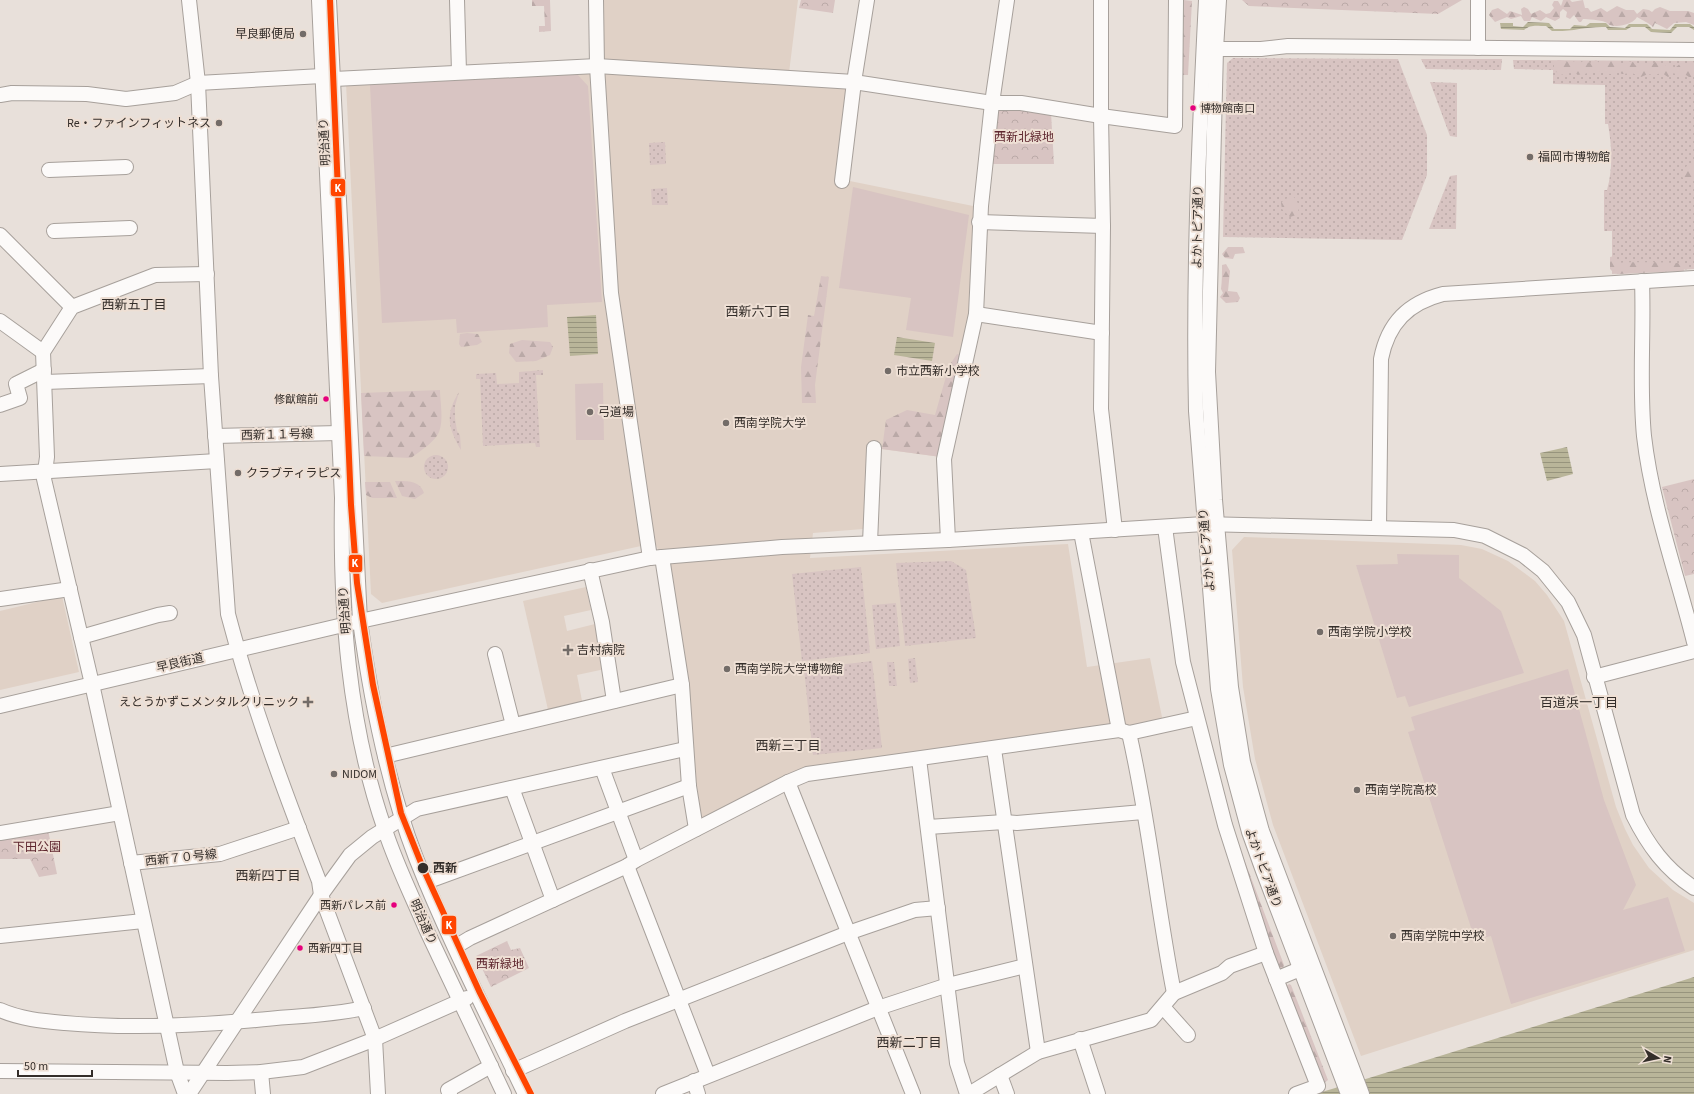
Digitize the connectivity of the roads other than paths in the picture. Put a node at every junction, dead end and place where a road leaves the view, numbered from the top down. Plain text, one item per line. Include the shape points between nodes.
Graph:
1 (189, 0) edge
2 (319, 0) edge
3 (329, 0) edge
4 (457, 0) edge
5 (596, 0) edge
6 (868, 0) edge
7 (1007, 0) edge
8 (1101, 0) edge
9 (1176, 0) edge
10 (1206, 0) edge
11 (1219, 0) edge
12 (1478, 0) edge
13 (1478, 48) junction
14 (1216, 49) junction
15 (1694, 50) edge
16 (597, 66) junction
17 (458, 72) junction
18 (328, 78) junction
19 (854, 82) junction
20 (198, 83) junction
21 (0, 95) edge
22 (992, 103) junction
23 (1100, 116) junction
24 (126, 167) dead end
25 (49, 170) dead end
26 (842, 181) dead end
27 (979, 222) junction
28 (1103, 226) junction
29 (130, 228) dead end
30 (54, 231) dead end
31 (0, 235) edge
32 (207, 274) junction
33 (1694, 278) edge
34 (1642, 281) junction
35 (72, 307) junction
36 (976, 314) junction
37 (0, 321) edge
38 (1102, 332) junction
39 (43, 352) junction
40 (44, 376) junction
41 (211, 376) junction
42 (0, 405) edge
43 (339, 433) junction
44 (216, 436) junction
45 (874, 448) dead end
46 (217, 461) junction
47 (45, 472) junction
48 (0, 474) edge
49 (1211, 524) junction
50 (1165, 527) junction
51 (1379, 528) junction
52 (1115, 530) junction
53 (1081, 532) junction
54 (948, 540) junction
55 (870, 543) junction
56 (656, 557) junction
57 (590, 570) junction
58 (70, 588) junction
59 (0, 599) edge
60 (170, 613) dead end
61 (360, 621) junction
62 (345, 625) junction
63 (81, 637) junction
64 (1694, 642) edge
65 (237, 650) junction
66 (1694, 651) edge
67 (495, 654) dead end
68 (1594, 677) junction
69 (92, 684) junction
70 (682, 685) junction
71 (614, 701) junction
72 (0, 706) edge
73 (1197, 718) junction
74 (513, 725) junction
75 (1224, 729) junction
76 (1124, 731) junction
77 (1203, 736) junction
78 (994, 749) junction
79 (685, 750) junction
80 (385, 756) junction
81 (919, 759) junction
82 (602, 768) junction
83 (788, 782) junction
84 (689, 786) junction
85 (512, 788) junction
86 (617, 812) junction
87 (1143, 812) junction
88 (120, 813) junction
89 (402, 816) junction
90 (1004, 822) junction
91 (928, 827) junction
92 (299, 828) junction
93 (384, 829) junction
94 (696, 829) junction
95 (0, 833) edge
96 (532, 843) junction
97 (130, 863) junction
98 (632, 863) junction
99 (426, 882) junction
100 (1694, 888) edge
101 (321, 895) junction
102 (553, 900) junction
103 (938, 908) junction
104 (143, 921) junction
105 (848, 934) junction
106 (0, 936) edge
107 (455, 947) junction
108 (1266, 952) junction
109 (1025, 966) junction
110 (1300, 969) junction
111 (1276, 979) junction
112 (948, 985) junction
113 (1174, 993) junction
114 (477, 994) junction
115 (678, 1001) junction
116 (460, 1002) junction
117 (1163, 1007) junction
118 (364, 1008) junction
119 (878, 1008) junction
120 (0, 1010) edge
121 (235, 1022) junction
122 (167, 1025) junction
123 (1188, 1035) dead end
124 (375, 1039) junction
125 (1080, 1039) junction
126 (1038, 1052) junction
127 (491, 1066) junction
128 (514, 1070) junction
129 (0, 1071) edge
130 (177, 1072) junction
131 (203, 1072) junction
132 (261, 1072) junction
133 (708, 1075) junction
134 (1000, 1075) junction
135 (1349, 1078) junction
136 (696, 1087) edge
137 (185, 1094) edge
138 (189, 1094) edge
139 (263, 1094) edge
140 (378, 1094) edge
141 (450, 1094) edge
142 (504, 1094) edge
143 (525, 1094) edge
144 (663, 1094) edge
145 (913, 1094) edge
146 (968, 1094) edge
147 (1007, 1094) edge
148 (1098, 1094) edge
149 (1296, 1094) edge
150 (1348, 1094) edge
151 (1362, 1094) edge

1 - 20 street
2 - 18 street, 明治通り
3 - 18 street, 明治通り
4 - 17 street
5 - 16 street
6 - 19 street
7 - 22 street
8 - 23 street
9 - 23 street via 1175,126
10 - 49 street, よかトピア通り via 1195,339 1196,412
11 - 14 street, よかトピア通り
12 - 13 street
13 - 14 street via 1288,46
13 - 15 street
14 - 49 street, よかトピア通り via 1208,340
16 - 17 street
16 - 19 street
16 - 56 street via 611,293
17 - 18 street
18 - 20 street
18 - 43 street, 明治通り
18 - 61 street, 明治通り
19 - 22 street
19 - 26 street
20 - 21 street via 175,93 126,99 87,94
20 - 32 street
22 - 23 street via 1021,103
22 - 27 street
23 - 28 street
24 - 25 street
27 - 28 street
27 - 36 street
28 - 38 street
29 - 30 street
31 - 35 street
32 - 35 street via 155,275
32 - 41 street
33 - 34 street
34 - 51 street via 1443,294 1425,300 1403,314 1388,335 1381,359
34 - 64 street via 1644,437 1655,493
35 - 39 street
36 - 38 street
36 - 54 street via 944,459
37 - 39 street
38 - 52 street via 1101,409
39 - 40 street
40 - 41 street
40 - 42 street via 16,384 20,398
40 - 47 street via 47,457
41 - 44 street
43 - 44 street, 西新１１号線
43 - 62 street, 明治通り
44 - 46 street
45 - 55 street
46 - 47 street
46 - 65 street via 228,614
47 - 48 street
47 - 58 street via 44,479
49 - 50 street, 早良街道
49 - 51 street, 早良街道
49 - 75 street, よかトピア通り via 1218,689
49 - 135 street, よかトピア通り via 1243,762 1275,866
50 - 52 street, 早良街道
50 - 73 street via 1183,662
51 - 68 street, 早良街道 via 1464,531 1491,538 1523,555 1544,571 1568,602 1584,635
52 - 53 street, 早良街道
53 - 54 street, 早良街道
53 - 76 street
54 - 55 street, 早良街道
55 - 56 street, 早良街道
56 - 57 street, 早良街道
56 - 70 street
57 - 61 street, 早良街道
57 - 71 street via 602,622
58 - 59 street
58 - 63 street
60 - 63 street
61 - 62 street, 早良街道
61 - 80 street, 明治通り
62 - 65 street, 早良街道
62 - 93 street, 明治通り via 366,765
63 - 69 street
65 - 69 street, 早良街道
65 - 92 street
66 - 68 street
67 - 74 street
68 - 100 street, 早良街道 via 1630,805 1644,838 1659,859
69 - 72 street, 早良街道
69 - 88 street
70 - 71 street
70 - 79 street
71 - 74 street
73 - 76 street
73 - 77 street
74 - 80 street
75 - 77 street via 1205,733
75 - 110 street, よかトピア通り via 1249,832
76 - 78 street
76 - 87 street via 1137,766
77 - 108 street via 1225,825
78 - 81 street
78 - 90 street
79 - 82 street
79 - 84 street
80 - 89 street, 明治通り
81 - 83 street via 807,774
81 - 91 street
82 - 85 street
82 - 86 street
83 - 94 street
83 - 105 street
84 - 86 street
84 - 94 street
85 - 89 street via 417,809
85 - 96 street
86 - 96 street
86 - 98 street
87 - 90 street
87 - 113 street via 1157,881
88 - 95 street
88 - 97 street
89 - 93 street
89 - 99 street, 明治通り
90 - 91 street
90 - 109 street
91 - 103 street
92 - 97 street, 西新７０号線 via 220,854
92 - 101 street via 319,881
93 - 101 street via 350,855
93 - 116 street, 明治通り via 397,865
94 - 98 street
96 - 99 street
96 - 102 street
97 - 104 street
98 - 102 street
98 - 115 street
99 - 107 street, 明治通り
101 - 118 street
101 - 121 street
102 - 107 street
103 - 105 street via 915,910
103 - 112 street
104 - 106 street
104 - 122 street
105 - 115 street
105 - 119 street
107 - 114 street, 明治通り
108 - 111 street
108 - 113 street
109 - 112 street
109 - 126 street
110 - 111 street
110 - 135 street, よかトピア通り
111 - 149 street via 1318,1086
112 - 119 street
112 - 146 street via 958,1063
113 - 117 street
114 - 116 street
114 - 128 street, 明治通り
115 - 128 street via 625,1021
115 - 133 street
116 - 124 street
116 - 127 street, 明治通り
117 - 123 street
117 - 125 street via 1151,1020
118 - 121 street via 342,1013
118 - 124 street
119 - 133 street
119 - 145 street
120 - 122 street via 11,1015 40,1020 110,1027
121 - 122 street
121 - 131 street
122 - 130 street
124 - 132 street via 303,1067
124 - 140 street
125 - 126 street
125 - 148 street
126 - 134 street
127 - 141 street via 448,1090
127 - 142 street, 明治通り
128 - 143 street, 明治通り
129 - 130 street
130 - 131 street
130 - 137 street
131 - 132 street
131 - 138 street
132 - 139 street
133 - 136 street
134 - 146 street
134 - 147 street
135 - 150 street
135 - 151 street
136 - 144 street

